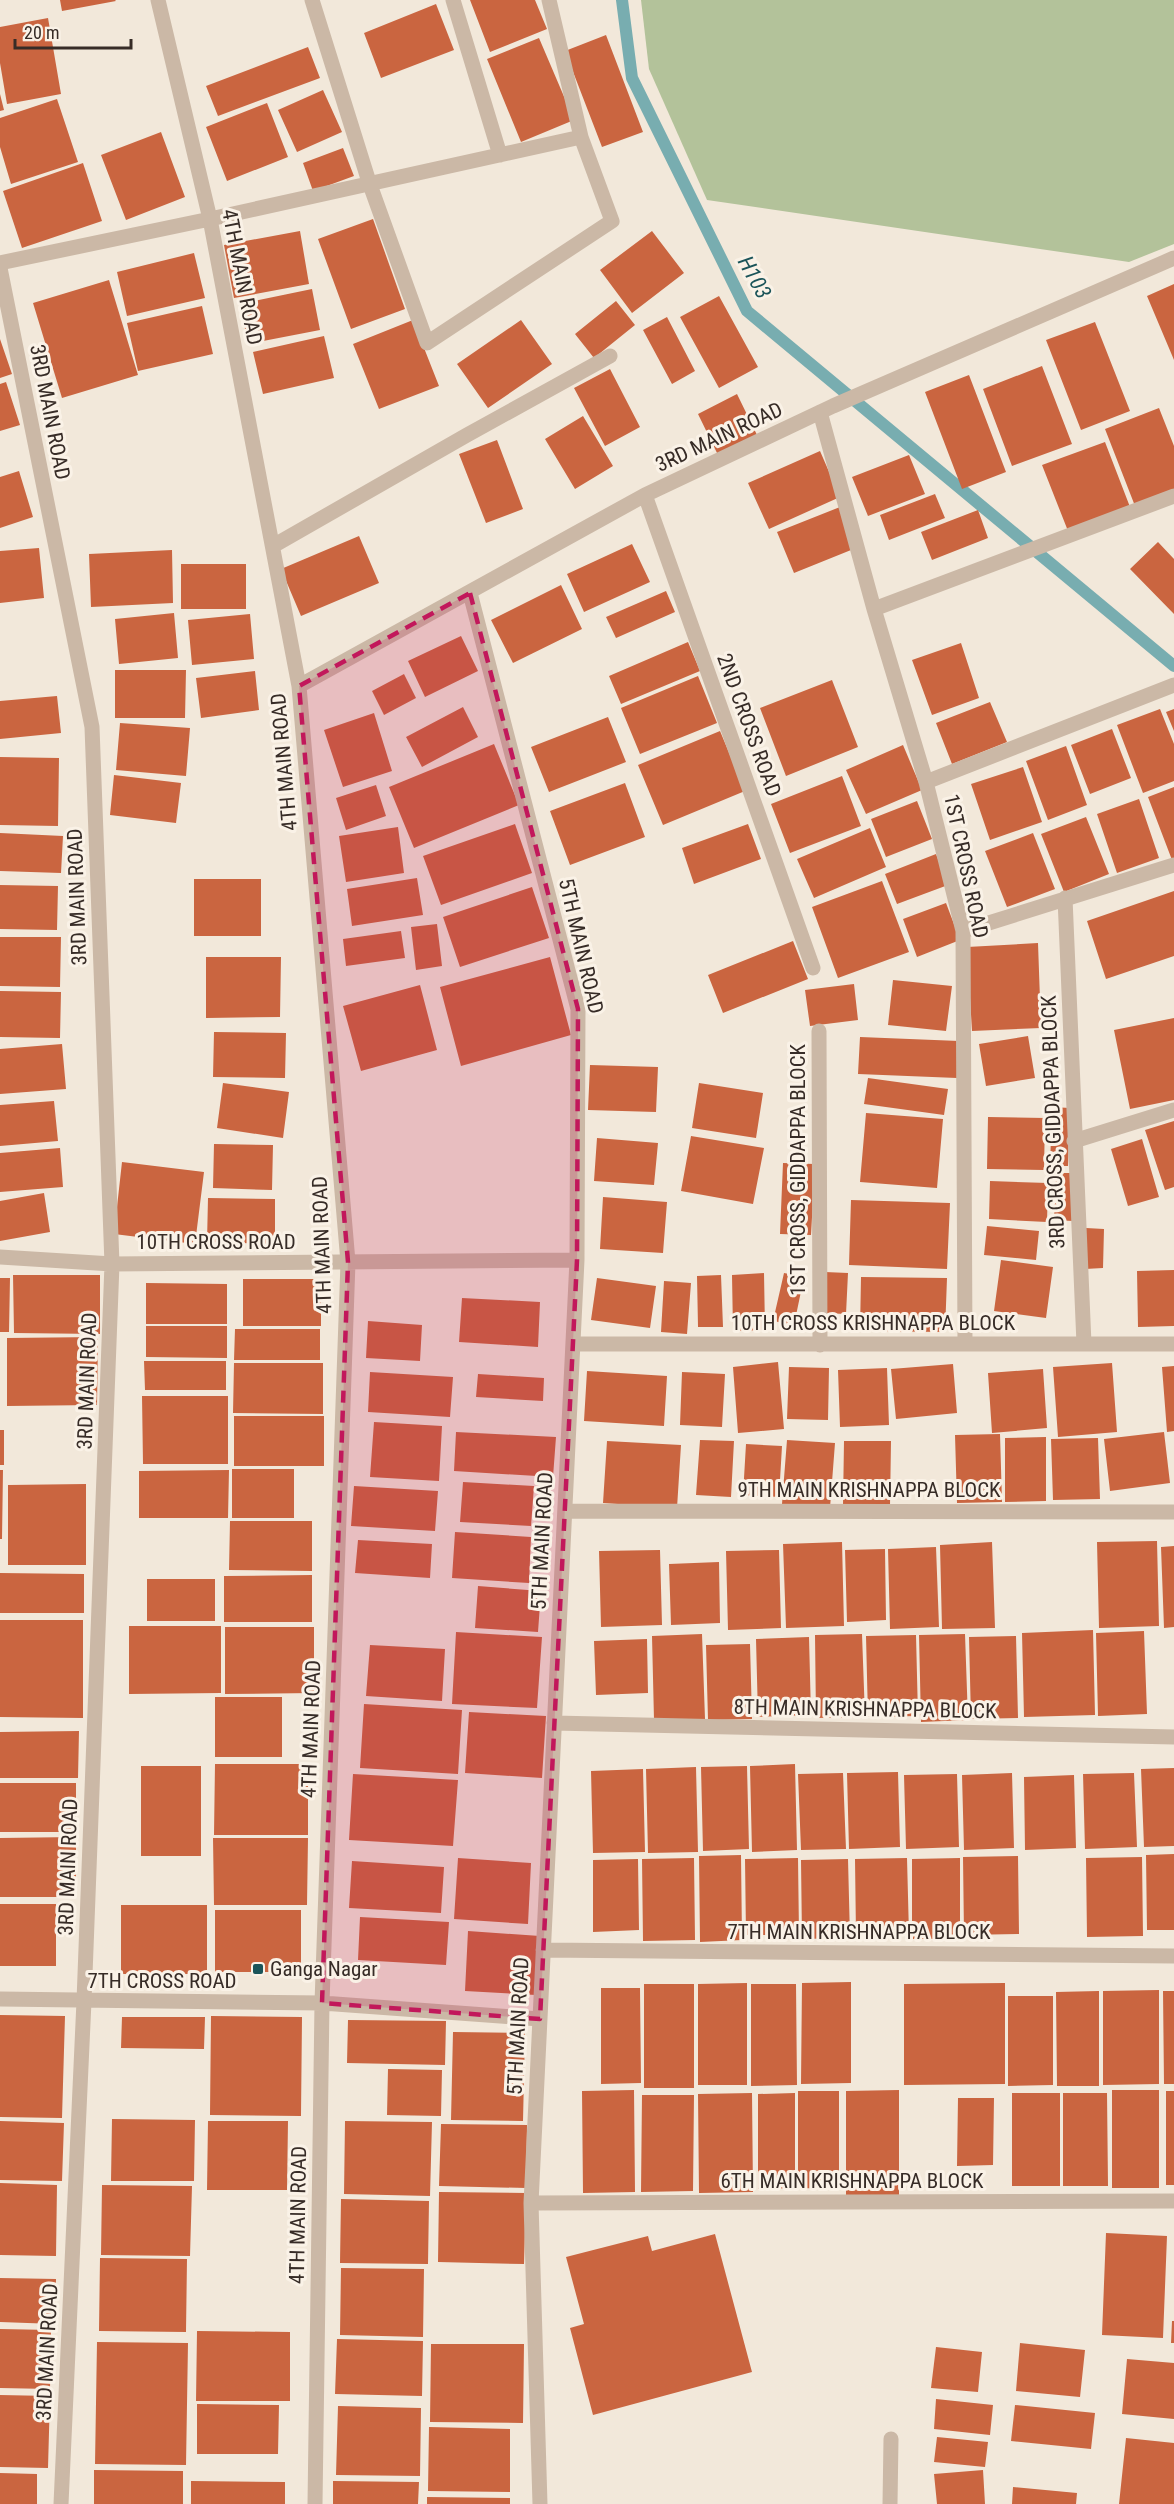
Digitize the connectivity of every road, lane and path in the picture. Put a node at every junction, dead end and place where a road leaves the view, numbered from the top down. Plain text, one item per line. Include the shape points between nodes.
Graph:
1 (158, 0) edge
2 (312, 0) edge
3 (453, 0) edge
4 (549, 0) edge
5 (581, 136) junction
6 (500, 155) junction
7 (369, 182) junction
8 (210, 219) junction
9 (1174, 258) edge
10 (0, 263) edge
11 (0, 268) edge
12 (610, 356) dead end
13 (827, 409) junction
14 (645, 495) junction
15 (1174, 496) edge
16 (273, 546) junction
17 (470, 593) junction
18 (874, 609) junction
19 (299, 686) junction
20 (1173, 686) edge
21 (926, 782) junction
22 (1174, 865) edge
23 (1065, 898) junction
24 (963, 931) junction
25 (813, 968) dead end
26 (819, 1031) dead end
27 (1174, 1110) edge
28 (1074, 1141) junction
29 (0, 1257) edge
30 (577, 1260) junction
31 (348, 1262) junction
32 (112, 1264) junction
33 (573, 1344) junction
34 (965, 1344) junction
35 (1084, 1344) junction
36 (1174, 1344) edge
37 (820, 1345) junction
38 (565, 1511) junction
39 (1174, 1512) edge
40 (554, 1723) junction
41 (1174, 1737) edge
42 (543, 1950) junction
43 (1174, 1956) edge
44 (0, 1999) edge
45 (84, 2001) junction
46 (322, 2003) junction
47 (540, 2019) junction
48 (1174, 2201) edge
49 (531, 2203) junction
50 (891, 2439) dead end
51 (61, 2504) edge
52 (315, 2504) edge
53 (540, 2504) edge
54 (890, 2504) edge

1 - 8 street, 4TH MAIN ROAD
2 - 7 street
3 - 6 street
4 - 5 street
5 - 6 street
5 - 7 street via 612,221 427,343
6 - 7 street
7 - 8 street
8 - 10 street
8 - 16 street, 4TH MAIN ROAD
9 - 13 street, 3RD MAIN ROAD
11 - 32 street, 3RD MAIN ROAD via 92,727
12 - 16 street
13 - 14 street, 3RD MAIN ROAD
13 - 18 street, 1ST CROSS ROAD
14 - 17 street, 3RD MAIN ROAD
14 - 25 street, 2ND CROSS ROAD
15 - 18 street
16 - 19 street, 4TH MAIN ROAD
17 - 19 street, 3RD MAIN ROAD
17 - 30 street, 5TH MAIN ROAD via 578,1008
18 - 21 street, 1ST CROSS ROAD
19 - 31 street, 4TH MAIN ROAD
20 - 21 street
21 - 24 street, 1ST CROSS ROAD
22 - 23 street
23 - 24 street
23 - 28 street, 3RD CROSS, GIDDAPPA BLOCK
24 - 34 street, 1ST CROSS ROAD
26 - 37 street, 1ST CROSS, GIDDAPPA BLOCK
27 - 28 street
28 - 35 street, 3RD CROSS, GIDDAPPA BLOCK
29 - 32 street, 10TH CROSS ROAD
30 - 31 street, 10TH CROSS ROAD
30 - 33 street, 5TH MAIN ROAD
31 - 32 street, 10TH CROSS ROAD
31 - 46 street, 4TH MAIN ROAD
32 - 45 street, 3RD MAIN ROAD
33 - 37 street, 10TH CROSS KRISHNAPPA BLOCK
33 - 38 street, 5TH MAIN ROAD
34 - 35 street, 10TH CROSS KRISHNAPPA BLOCK
34 - 37 street, 10TH CROSS KRISHNAPPA BLOCK
35 - 36 street, 10TH CROSS KRISHNAPPA BLOCK
38 - 39 street, 9TH MAIN KRISHNAPPA BLOCK
38 - 40 street, 5TH MAIN ROAD
40 - 41 street, 8TH MAIN KRISHNAPPA BLOCK
40 - 42 street, 5TH MAIN ROAD
42 - 43 street, 7TH MAIN KRISHNAPPA BLOCK
42 - 47 street, 5TH MAIN ROAD
44 - 45 street, 7TH CROSS ROAD
45 - 46 street, 7TH CROSS ROAD
45 - 51 street, 3RD MAIN ROAD
46 - 47 street, 7TH CROSS ROAD
46 - 52 street, 4TH MAIN ROAD
47 - 49 street, 5TH MAIN ROAD
48 - 49 street, 6TH MAIN KRISHNAPPA BLOCK
49 - 53 street, 5TH MAIN ROAD
50 - 54 street

